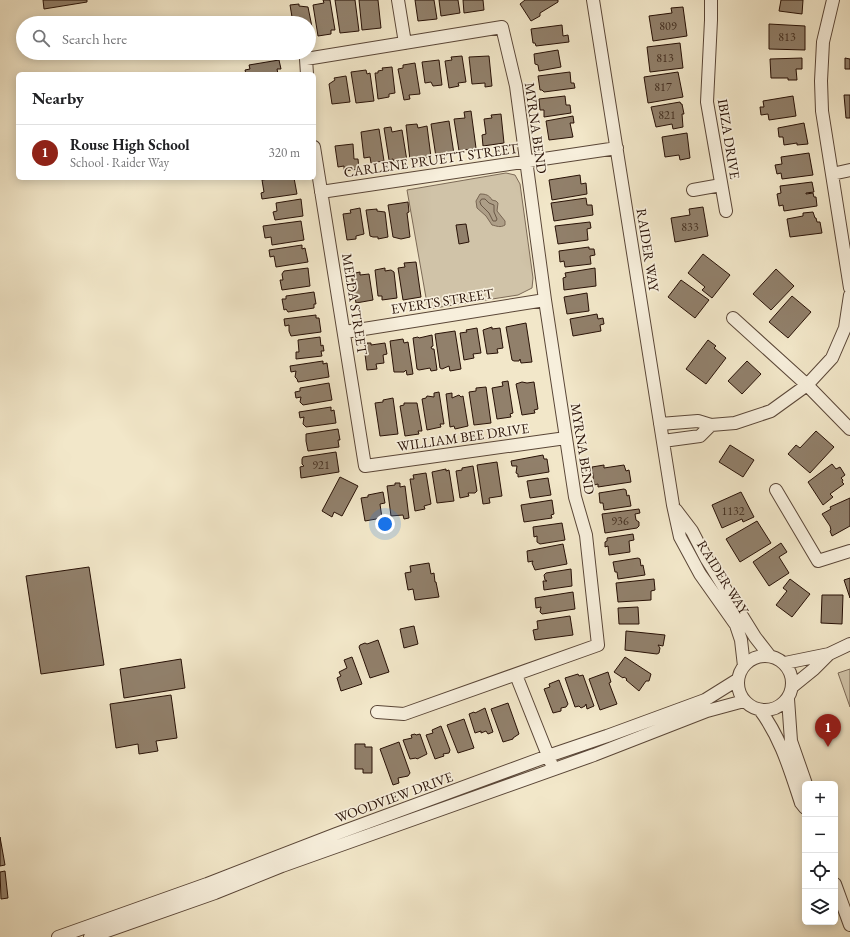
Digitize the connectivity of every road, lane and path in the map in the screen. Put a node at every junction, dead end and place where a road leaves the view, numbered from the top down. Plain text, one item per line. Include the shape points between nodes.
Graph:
1 (398, 0) edge
2 (593, 0) edge
3 (711, 0) edge
4 (832, 0) edge
5 (405, 43) junction
6 (316, 57) edge
7 (306, 60) edge
8 (307, 72) edge
9 (617, 148) junction
10 (316, 160) edge
11 (526, 162) junction
12 (850, 170) edge
13 (832, 174) junction
14 (722, 185) junction
15 (694, 190) dead end
16 (321, 192) junction
17 (726, 211) dead end
18 (850, 288) edge
19 (850, 295) edge
20 (545, 300) junction
21 (733, 318) dead end
22 (344, 332) junction
23 (808, 385) junction
24 (660, 424) junction
25 (711, 425) junction
26 (850, 429) edge
27 (566, 438) junction
28 (663, 441) junction
29 (365, 466) joint
30 (776, 490) dead end
31 (673, 505) junction
32 (850, 551) edge
33 (850, 644) edge
34 (829, 654) junction
35 (769, 655) junction
36 (785, 663) junction
37 (744, 666) junction
38 (516, 675) junction
39 (737, 680) junction
40 (793, 686) junction
41 (788, 699) junction
42 (744, 701) junction
43 (760, 710) junction
44 (377, 712) dead end
45 (548, 756) junction
46 (554, 770) junction
47 (805, 781) edge
48 (802, 804) edge
49 (837, 889) edge
50 (850, 925) edge
51 (58, 937) edge
52 (90, 937) edge

1 - 5 street
2 - 9 street, RAIDER WAY
3 - 14 street, IBIZA DRIVE via 707,102
4 - 13 street via 823,42 821,81 822,111
5 - 6 street
5 - 11 street, MYRNA BEND via 502,27 516,86
7 - 8 street
9 - 11 street, CARLENE PRUETT STREET
9 - 24 street, RAIDER WAY
10 - 16 street, MELDA STREET
11 - 16 street, CARLENE PRUETT STREET
11 - 20 street, MYRNA BEND
12 - 13 street
13 - 18 street
14 - 15 street
14 - 17 street, IBIZA DRIVE
16 - 22 street, MELDA STREET
19 - 23 street via 846,328 832,358
20 - 22 street, EVERTS STREET
20 - 27 street, MYRNA BEND
21 - 23 street
22 - 29 street, MELDA STREET
23 - 25 street via 771,411 736,423
23 - 26 street
24 - 25 street via 698,421
24 - 28 street, RAIDER WAY
25 - 28 street via 700,436
27 - 29 street, WILLIAM BEE DRIVE
27 - 38 street, MYRNA BEND via 575,497 586,535 598,645
28 - 31 street, RAIDER WAY
30 - 32 street via 818,561
31 - 35 street, RAIDER WAY via 692,531 755,637
31 - 37 street, RAIDER WAY via 680,537 700,574 736,625 741,640
33 - 34 street
34 - 36 street
34 - 40 street
35 - 36 street
35 - 37 street via 750,660
36 - 40 street via 790,670
37 - 39 street
38 - 44 street, MYRNA BEND via 404,714
38 - 45 street
39 - 42 street
39 - 45 street, WOODVIEW DRIVE via 705,700
40 - 41 street
41 - 43 street via 777,708
41 - 47 street via 791,741
42 - 43 street
42 - 46 street, WOODVIEW DRIVE via 708,711
43 - 48 street via 779,740
45 - 46 street
45 - 51 street, WOODVIEW DRIVE
46 - 52 street, WOODVIEW DRIVE
49 - 50 street

